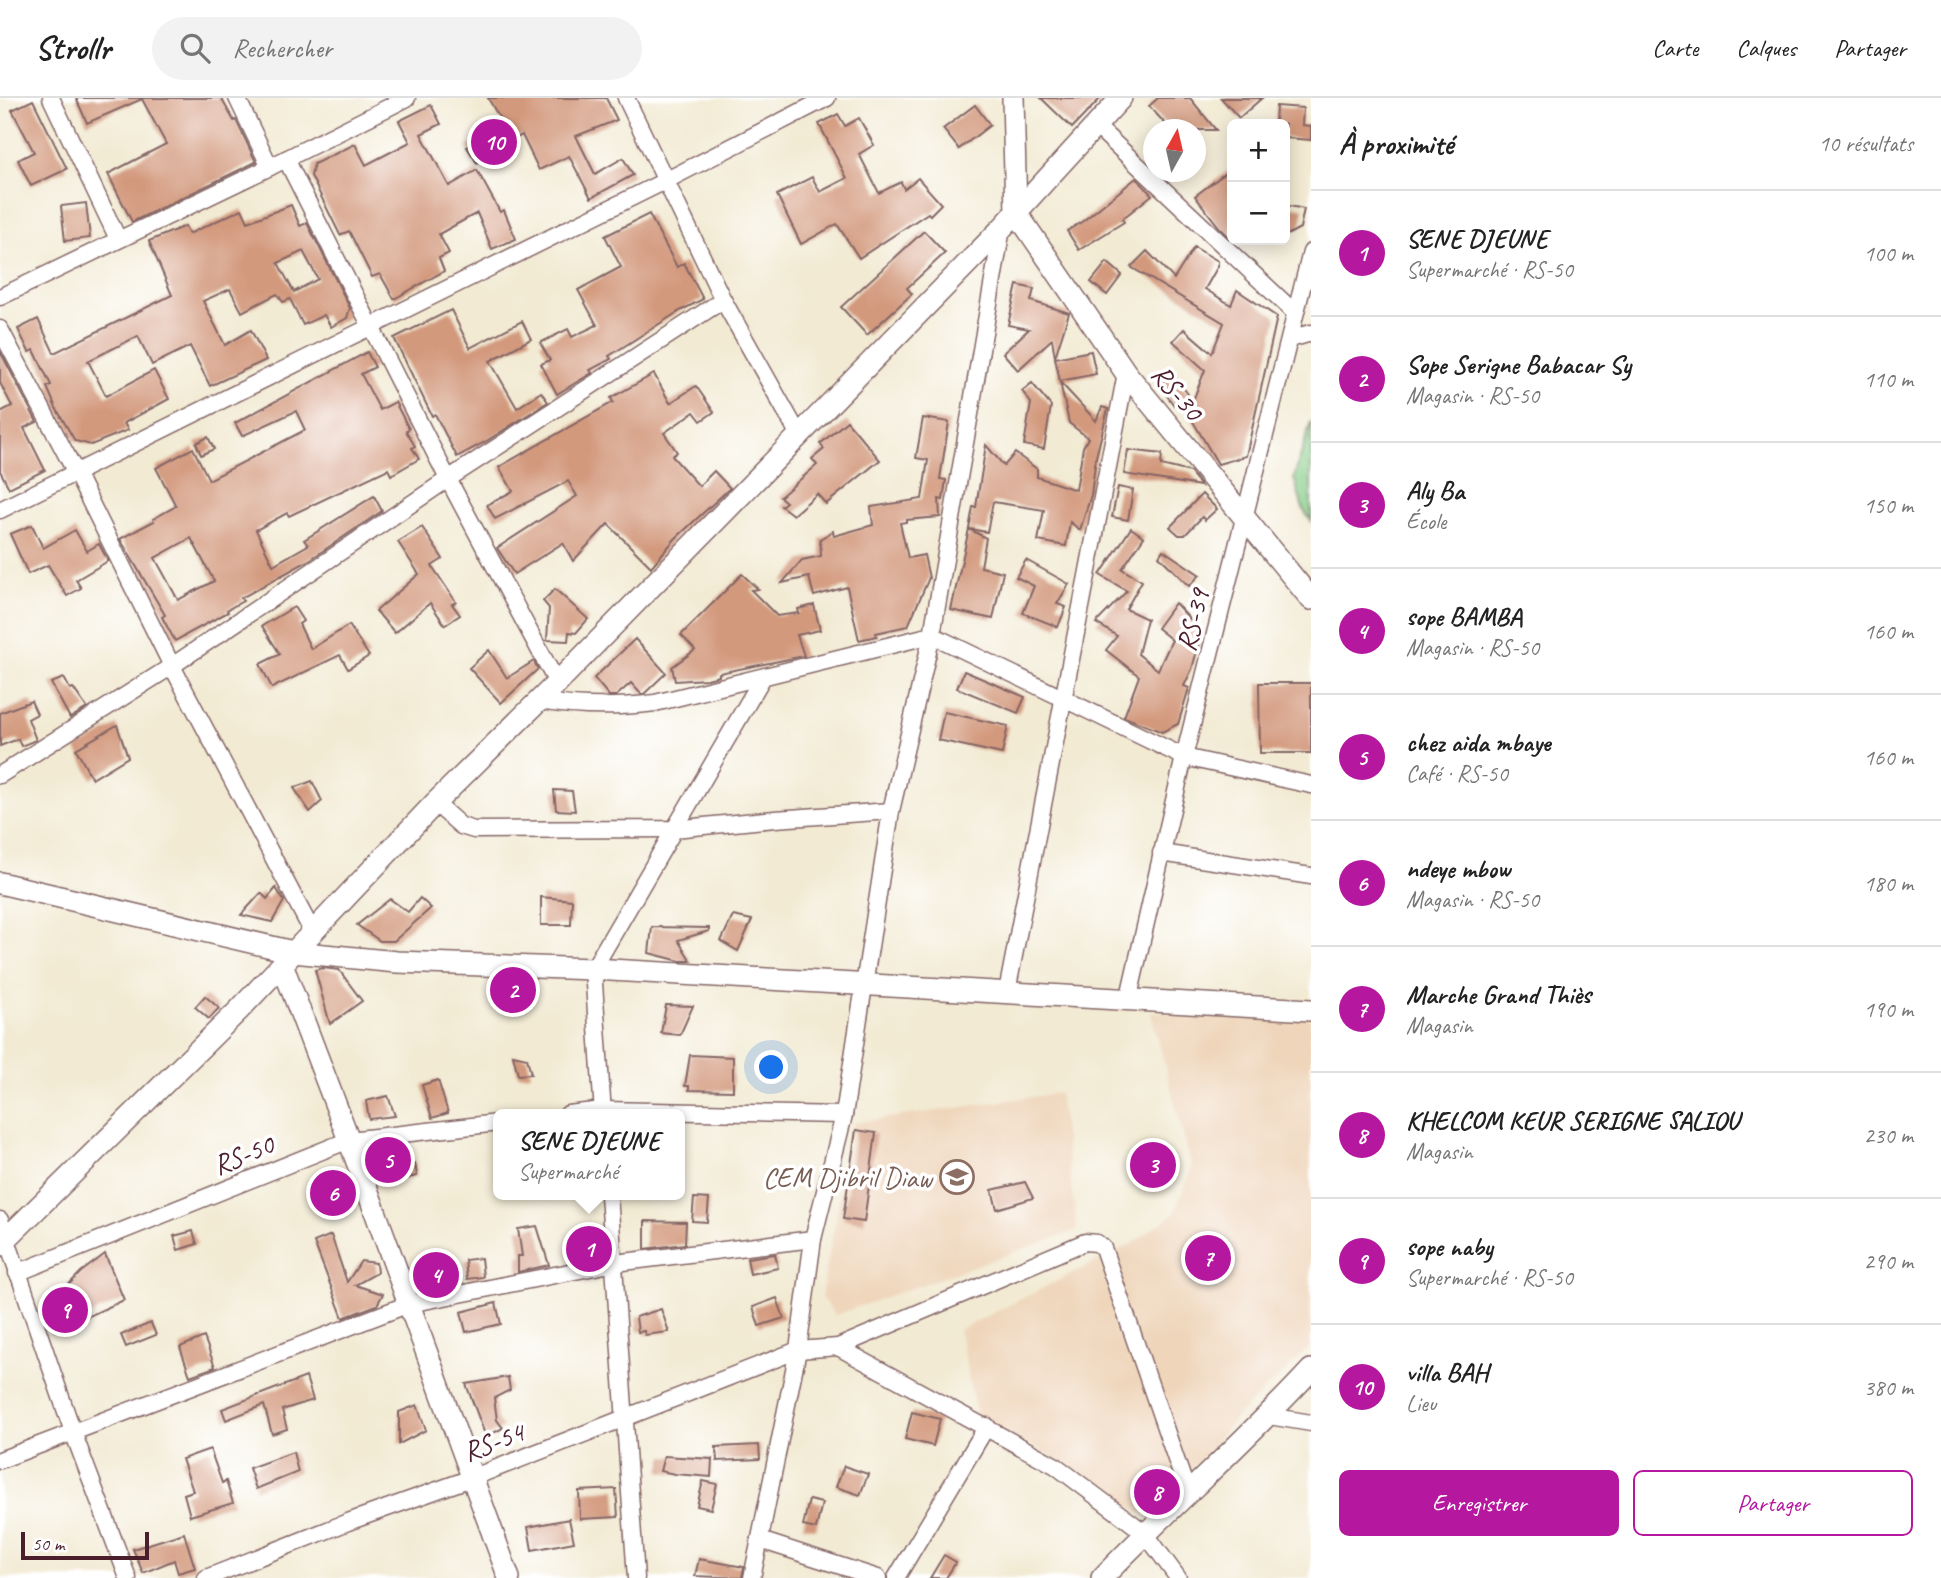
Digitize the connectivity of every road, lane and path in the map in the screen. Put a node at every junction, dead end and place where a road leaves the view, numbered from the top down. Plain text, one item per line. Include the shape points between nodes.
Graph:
1 (51, 98) edge
2 (237, 98) edge
3 (407, 98) edge
4 (626, 98) edge
5 (827, 98) edge
6 (1013, 98) edge
7 (1121, 98) edge
8 (1095, 125) junction
9 (286, 159) junction
10 (270, 167) junction
11 (667, 180) junction
12 (1009, 220) junction
13 (118, 239) junction
14 (1311, 252) edge
15 (0, 297) edge
16 (723, 300) junction
17 (1295, 313) junction
18 (369, 327) junction
19 (0, 329) edge
20 (1311, 333) edge
21 (1290, 338) junction
22 (1126, 373) junction
23 (799, 435) junction
24 (76, 472) junction
25 (448, 479) junction
26 (0, 510) edge
27 (1245, 516) junction
28 (1311, 599) edge
29 (932, 635) junction
30 (172, 666) junction
31 (763, 677) junction
32 (557, 683) junction
33 (1063, 699) junction
34 (540, 701) junction
35 (1184, 757) junction
36 (0, 775) edge
37 (1311, 785) edge
38 (435, 803) junction
39 (891, 811) junction
40 (674, 829) junction
41 (1161, 853) junction
42 (1311, 876) edge
43 (0, 883) edge
44 (313, 933) junction
45 (287, 958) junction
46 (593, 969) junction
47 (865, 984) junction
48 (1007, 992) junction
49 (1128, 1001) junction
50 (1311, 1010) edge
51 (603, 1109) edge
52 (685, 1113) edge
53 (844, 1115) junction
54 (493, 1123) edge
55 (349, 1140) junction
56 (609, 1200) edge
57 (2, 1235) edge
58 (813, 1239) junction
59 (615, 1263) junction
60 (17, 1273) junction
61 (409, 1304) junction
62 (838, 1347) junction
63 (798, 1350) junction
64 (1311, 1370) edge
65 (1269, 1416) junction
66 (624, 1417) junction
67 (1311, 1423) edge
68 (986, 1426) junction
69 (73, 1432) junction
70 (0, 1460) edge
71 (474, 1477) junction
72 (1188, 1494) junction
73 (1145, 1533) junction
74 (760, 1540) junction
75 (128, 1578) edge
76 (206, 1578) edge
77 (509, 1578) edge
78 (636, 1578) edge
79 (752, 1578) edge
80 (878, 1578) edge
81 (896, 1578) edge
82 (1102, 1578) edge
83 (1178, 1578) edge

1 - 13 street
2 - 10 street
3 - 9 street
4 - 11 street
5 - 11 street
6 - 12 street
7 - 8 street
8 - 12 street
8 - 17 street
9 - 10 street
9 - 18 street
10 - 13 street
11 - 16 street
11 - 18 street
12 - 22 street, RS-30
12 - 23 street
12 - 29 street
13 - 15 street
14 - 17 street, RS-39
16 - 23 street
16 - 25 street
17 - 21 street, RS-39
18 - 24 street
18 - 25 street
19 - 24 street
20 - 21 street
21 - 27 street, RS-39
22 - 27 street, RS-30
22 - 33 street
23 - 32 street
24 - 26 street
24 - 30 street
25 - 30 street
25 - 32 street
27 - 28 street, RS-30
27 - 35 street, RS-39
29 - 31 street
29 - 33 street
29 - 39 street
30 - 36 street
30 - 44 street
31 - 34 street via 615,708
31 - 40 street
32 - 34 street
33 - 35 street
33 - 48 street
34 - 38 street
35 - 37 street
35 - 41 street, RS-39
38 - 40 street via 461,827 474,830
38 - 44 street
39 - 40 street
39 - 47 street
40 - 46 street
41 - 42 street
41 - 49 street, RS-39
43 - 45 street
44 - 45 street
45 - 46 street
45 - 55 street
45 - 57 street
46 - 47 street
46 - 51 street
47 - 48 street
47 - 53 street
48 - 49 street
49 - 50 street
52 - 53 street
53 - 58 street
54 - 55 street, RS-50
55 - 60 street, RS-50
55 - 61 street
56 - 59 street
57 - 60 street
58 - 59 street
58 - 63 street
59 - 61 street
59 - 66 street
60 - 69 street
61 - 69 street
61 - 71 street
62 - 63 street, RS-54
62 - 68 street
62 - 72 street via 1085,1241 1097,1243 1103,1248
63 - 66 street, RS-54
63 - 74 street
64 - 65 street
65 - 67 street
65 - 72 street
66 - 71 street, RS-54
66 - 78 street
68 - 73 street via 1056,1466
68 - 81 street
69 - 70 street
69 - 75 street
71 - 76 street, RS-54
71 - 77 street
72 - 73 street
73 - 82 street
73 - 83 street
74 - 79 street
74 - 80 street

